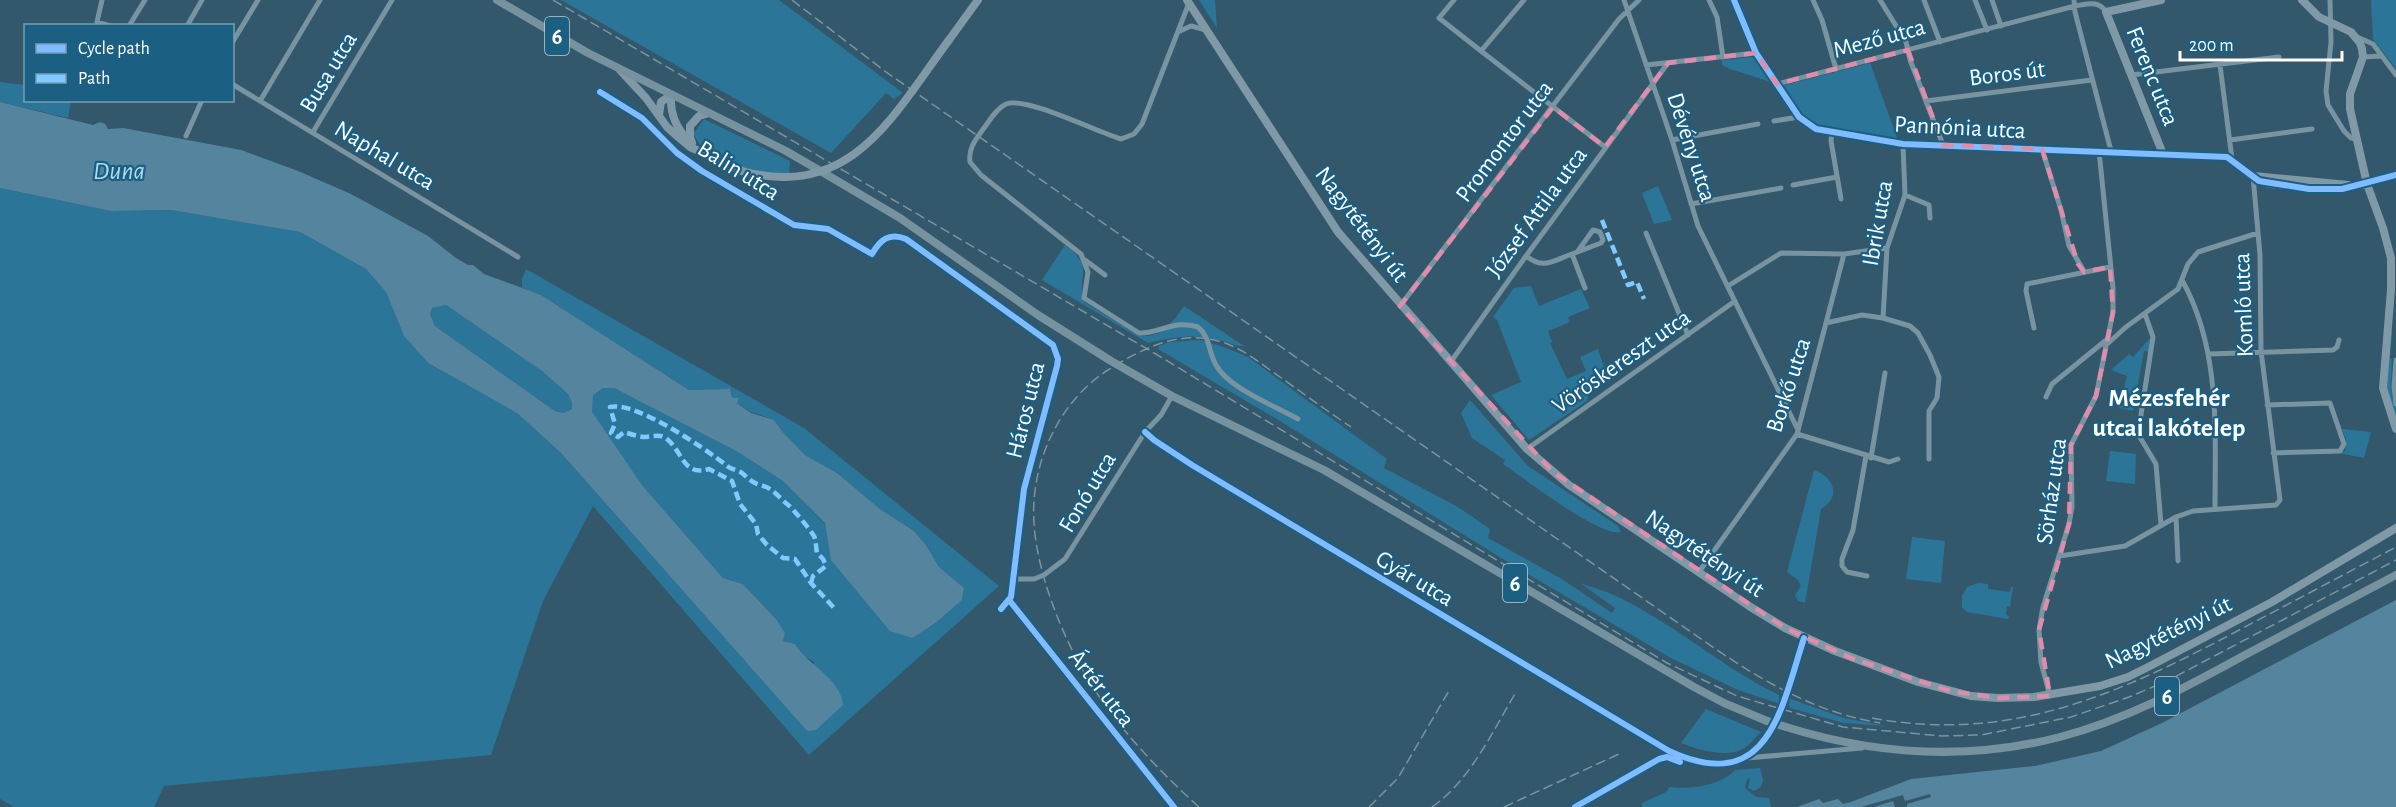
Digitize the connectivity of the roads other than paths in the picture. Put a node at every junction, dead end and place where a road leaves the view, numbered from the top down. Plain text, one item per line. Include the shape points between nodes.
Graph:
1 (102, 0) edge
2 (145, 0) edge
3 (202, 0) edge
4 (258, 0) edge
5 (320, 0) edge
6 (392, 0) edge
7 (496, 0) edge
8 (978, 0) edge
9 (1454, 0) edge
10 (1524, 0) edge
11 (1624, 0) edge
12 (1639, 0) edge
13 (1709, 0) edge
14 (1734, 0) edge
15 (1813, 0) edge
16 (1880, 0) edge
17 (1924, 0) edge
18 (1975, 0) edge
19 (1992, 0) edge
20 (2160, 0) edge
21 (2302, 0) edge
22 (2330, 0) edge
23 (1189, 1) edge
24 (2075, 3) edge
25 (1628, 11) junction
26 (2106, 12) junction
27 (2331, 21) junction
28 (104, 24) edge
29 (130, 24) edge
30 (188, 24) edge
31 (2001, 26) junction
32 (1206, 30) junction
33 (1987, 30) junction
34 (1180, 31) junction
35 (2355, 36) junction
36 (234, 40) edge
37 (1940, 42) junction
38 (1480, 50) junction
39 (1908, 50) junction
40 (1756, 53) junction
41 (2381, 56) junction
42 (1723, 57) junction
43 (2279, 57) dead end
44 (2363, 57) junction
45 (1668, 63) junction
46 (1646, 65) junction
47 (2220, 65) junction
48 (619, 69) junction
49 (1836, 69) junction
50 (2131, 75) junction
51 (2396, 75) edge
52 (2092, 80) junction
53 (1652, 83) junction
54 (1777, 84) junction
55 (234, 85) edge
56 (600, 92) dead end
57 (671, 95) junction
58 (261, 101) junction
59 (1926, 101) junction
60 (201, 102) edge
61 (1553, 107) junction
62 (708, 113) junction
63 (659, 116) junction
64 (1799, 117) junction
65 (1774, 121) dead end
66 (1758, 124) dead end
67 (2312, 129) dead end
68 (313, 132) junction
69 (1832, 132) junction
70 (186, 136) dead end
71 (2356, 139) junction
72 (1672, 140) junction
73 (2230, 140) junction
74 (693, 144) junction
75 (1903, 144) junction
76 (1943, 145) junction
77 (1605, 147) junction
78 (2042, 149) junction
79 (2099, 151) junction
80 (2111, 152) junction
81 (706, 154) junction
82 (2163, 154) junction
83 (2232, 159) junction
84 (2396, 175) edge
85 (2253, 176) junction
86 (1837, 177) junction
87 (2367, 184) junction
88 (1793, 185) dead end
89 (1781, 188) dead end
90 (1905, 195) junction
91 (1841, 199) dead end
92 (1691, 204) junction
93 (1930, 218) dead end
94 (1646, 233) dead end
95 (2258, 233) junction
96 (1887, 248) junction
97 (1575, 253) junction
98 (872, 254) joint
99 (1844, 254) junction
100 (1526, 256) junction
101 (518, 257) dead end
102 (2393, 257) edge
103 (1085, 260) junction
104 (2110, 267) junction
105 (2084, 271) junction
106 (1105, 275) dead end
107 (2182, 280) junction
108 (1728, 286) junction
109 (1586, 288) dead end
110 (1736, 301) junction
111 (1400, 306) junction
112 (2145, 314) junction
113 (1883, 318) junction
114 (1826, 323) junction
115 (2392, 326) edge
116 (2034, 328) dead end
117 (1688, 335) junction
118 (2339, 340) dead end
119 (2105, 344) junction
120 (2261, 351) junction
121 (2209, 354) junction
122 (2396, 360) edge
123 (1450, 363) junction
124 (1885, 374) dead end
125 (1172, 396) junction
126 (2046, 397) dead end
127 (2396, 404) edge
128 (2267, 405) junction
129 (1298, 419) dead end
130 (2396, 429) edge
131 (1146, 432) junction
132 (1798, 432) junction
133 (1527, 450) junction
134 (2273, 453) junction
135 (1869, 457) junction
136 (1898, 459) dead end
137 (1929, 459) dead end
138 (2216, 508) junction
139 (2176, 518) junction
140 (2161, 525) junction
141 (2395, 528) edge
142 (2060, 556) junction
143 (2178, 561) dead end
144 (1699, 572) junction
145 (2396, 574) edge
146 (1867, 576) dead end
147 (1014, 579) junction
148 (1001, 609) dead end
149 (1804, 638) junction
150 (2050, 696) junction
151 (1863, 747) junction
152 (1747, 758) junction

1 - 28 street via 97,22
2 - 29 street
3 - 30 street
4 - 36 street
5 - 58 street
6 - 68 street, Busa utca
7 - 48 main road, 6
8 - 81 main road, bridge via 877,135 848,159 814,175 793,179 742,171
9 - 38 street via 1439,18
10 - 38 street
11 - 25 street, Dévény utca
12 - 25 street, Promontor utca
13 - 42 street via 1717,17
14 - 40 street, Pannónia utca
15 - 49 street
16 - 39 street
17 - 37 street
18 - 33 street
19 - 31 street
20 - 26 main road, Mező utca
21 - 27 main road via 2319,17
22 - 27 street
23 - 32 main road, Nagytétényi út
23 - 34 street
24 - 26 street, Mező utca via 2096,2
24 - 31 street, Mező utca
24 - 52 street
25 - 46 street, Dévény utca
25 - 61 street, Promontor utca
26 - 50 main road, Ferenc utca
27 - 35 main road
27 - 71 street via 2328,105 2344,131
31 - 33 street, Mező utca
32 - 34 street via 1191,26
32 - 111 main road, Nagytétényi út via 1338,232
33 - 37 street, Mező utca
34 - 103 street via 1142,124 1131,136 1120,139 1012,102 998,109 971,148 970,162 977,171
35 - 41 street via 2373,44
35 - 44 main road
37 - 39 street, Mező utca
38 - 61 street
39 - 49 street, Mező utca
39 - 59 street
40 - 42 street
40 - 54 street, Pannónia utca
41 - 44 street
41 - 51 street
42 - 45 street
43 - 47 street
44 - 71 main road via 2350,94
45 - 46 street
45 - 53 street, József Attila utca
46 - 53 street, Dévény utca
47 - 50 street
47 - 73 street
48 - 57 main road, 6
48 - 63 main road
49 - 54 street, Mező utca
50 - 82 main road, Ferenc utca
52 - 59 street, Boros út
52 - 80 street
53 - 72 street, Dévény utca
53 - 77 street, József Attila utca
54 - 64 street, Pannónia utca
55 - 58 street, Naphal utca
56 - 98 street, Balin utca via 642,118 677,153 702,171 794,225 828,229
57 - 62 main road, 6
57 - 63 main road via 661,102
57 - 74 main road via 675,122
58 - 68 street, Naphal utca
59 - 76 street
60 - 70 street
61 - 77 street
61 - 111 street, Promontor utca
62 - 74 main road via 690,126
62 - 125 main road, 6 via 786,151 890,212 1072,337
63 - 81 main road via 690,147
64 - 65 street
64 - 69 street, Pannónia utca via 1810,126
66 - 72 street
67 - 73 street
68 - 101 street, Naphal utca
69 - 75 street, Pannónia utca
69 - 86 street
71 - 87 main road
72 - 92 street, Dévény utca
73 - 83 street
74 - 81 main road
75 - 76 street, Pannónia utca
75 - 90 street, Ibrik utca
76 - 78 street, Pannónia utca
77 - 100 street, József Attila utca
78 - 79 street, Pannónia utca
78 - 105 street via 2069,246
79 - 80 street, Pannónia utca
79 - 104 street, Sörház utca
80 - 82 street, Pannónia utca
82 - 83 main road, Pannónia utca
83 - 85 main road
84 - 87 street
85 - 87 main road
85 - 95 street, Komló utca
86 - 88 street
86 - 91 street
87 - 102 main road
89 - 92 street
90 - 93 street via 1929,205
90 - 96 street, Ibrik utca
92 - 108 street, Dévény utca via 1710,254
94 - 117 street
95 - 107 street via 2198,252
95 - 120 street, Komló utca
96 - 99 street
96 - 113 street, Ibrik utca
97 - 97 street via 1601,243 1600,232 1589,232
97 - 100 street via 1544,264
97 - 109 street
98 - 147 street, Háros utca via 887,237 906,239 1049,340 1056,352 1057,366 1024,489
99 - 108 street via 1781,253
99 - 114 street, Borkő utca
100 - 123 street, József Attila utca
102 - 115 main road
103 - 106 street
103 - 129 street via 1088,272 1084,298 1133,330 1145,333 1170,325 1192,325 1203,331 1215,364 1224,376
104 - 105 street
104 - 119 street, Sörház utca via 2113,312
105 - 116 street via 2027,284
107 - 112 street via 2173,294
107 - 121 street
108 - 110 street, Dévény utca
110 - 117 street, Vöröskereszt utca
110 - 132 street, Dévény utca
111 - 123 main road, Nagytétényi út
112 - 119 street
112 - 140 street via 2153,342 2138,434 2156,464
113 - 114 street via 1862,315
113 - 137 street via 1914,328 1939,377 1937,398 1929,411
114 - 132 street, Borkő utca
115 - 130 main road via 2383,388
117 - 133 street, Vöröskereszt utca
118 - 120 street via 2332,350
119 - 126 street via 2052,384
119 - 142 street, Sörház utca via 2096,396 2071,445 2072,507
120 - 121 street
120 - 128 street, Komló utca
121 - 138 street
122 - 127 street
123 - 133 main road, Nagytétényi út
124 - 135 street
125 - 131 street, Fonó utca
125 - 151 main road, 6, bridge via 1324,470 1724,703 1767,721
128 - 134 street, Komló utca
128 - 134 street via 2330,403 2344,444 2340,451
131 - 147 street, Fonó utca via 1065,559 1034,579
131 - 152 street, Gyár utca via 1192,465 1669,751 1701,762 1725,763
132 - 135 street
132 - 144 street, Borkő utca
133 - 144 main road, Nagytétényi út via 1569,485
134 - 138 street, Komló utca via 2279,503
135 - 136 street via 1889,462
135 - 146 street via 1853,530 1842,559 1847,572
138 - 139 street via 2187,512
139 - 140 street
139 - 143 street
140 - 142 street via 2125,546
141 - 150 main road, Nagytétényi út via 2280,597 2128,677
142 - 150 street, Sörház utca via 2039,630 2041,662
144 - 149 main road, Nagytétényi út
145 - 151 main road, 6 via 2185,688 2133,712 2060,737 1976,751 1916,752
147 - 148 street, Háros utca via 1009,600
149 - 150 main road, Nagytétényi út via 1950,691 1998,698
149 - 152 street via 1778,717
151 - 152 street, Gyár utca

